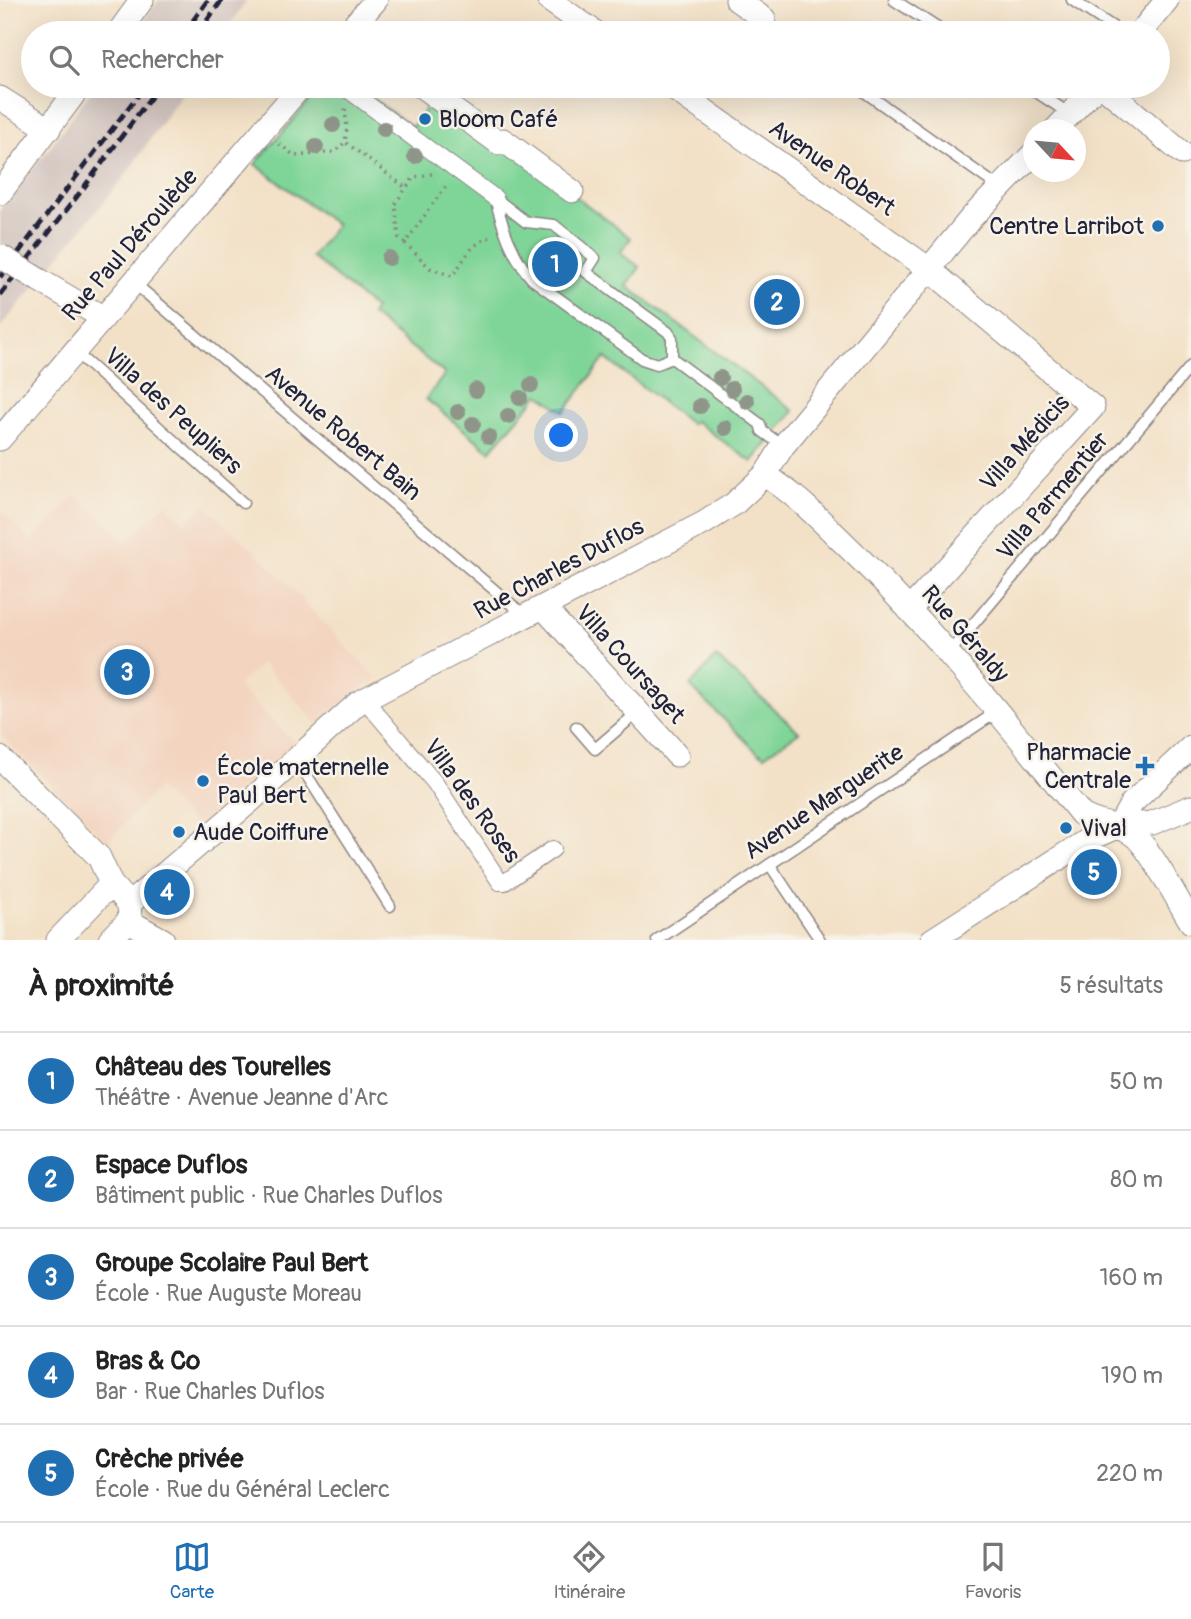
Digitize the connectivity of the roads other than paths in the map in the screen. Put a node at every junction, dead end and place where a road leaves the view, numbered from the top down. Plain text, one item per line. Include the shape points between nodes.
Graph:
1 (142, 0) edge
2 (376, 0) edge
3 (549, 0) edge
4 (737, 0) edge
5 (894, 0) edge
6 (1072, 0) edge
7 (1167, 0) edge
8 (764, 19) dead end
9 (127, 21) edge
10 (358, 21) edge
11 (579, 21) edge
12 (927, 21) edge
13 (1104, 21) edge
14 (1150, 21) edge
15 (0, 98) edge
16 (71, 98) edge
17 (292, 98) edge
18 (359, 98) edge
19 (437, 98) edge
20 (687, 98) edge
21 (873, 98) edge
22 (1039, 98) edge
23 (1086, 98) edge
24 (1117, 98) edge
25 (1060, 119) edge
26 (1066, 119) edge
27 (49, 129) junction
28 (1182, 153) dead end
29 (1023, 164) edge
30 (1000, 188) junction
31 (572, 191) dead end
32 (0, 192) edge
33 (495, 198) junction
34 (0, 256) edge
35 (929, 270) junction
36 (133, 282) junction
37 (102, 317) junction
38 (74, 351) junction
39 (671, 358) junction
40 (1191, 366) edge
41 (0, 439) edge
42 (783, 446) junction
43 (765, 475) junction
44 (243, 503) dead end
45 (909, 610) junction
46 (534, 612) junction
47 (948, 654) junction
48 (365, 699) junction
49 (998, 710) junction
50 (636, 713) junction
51 (576, 727) dead end
52 (1191, 747) edge
53 (677, 755) dead end
54 (0, 758) edge
55 (297, 760) junction
56 (1191, 807) edge
57 (1119, 826) junction
58 (553, 849) dead end
59 (770, 865) junction
60 (111, 884) junction
61 (390, 906) dead end
62 (129, 911) junction
63 (1191, 922) edge
64 (58, 940) edge
65 (110, 940) edge
66 (163, 940) edge
67 (657, 940) edge
68 (820, 940) edge
69 (932, 940) edge

1 - 9 street
2 - 10 street
3 - 11 street
4 - 8 street
5 - 12 lane
6 - 13 lane
7 - 14 street
15 - 27 street
16 - 27 street
17 - 36 street, Rue Paul Déroulède
18 - 33 street
19 - 31 street
20 - 35 street, Avenue Robert
21 - 30 lane
22 - 25 lane
23 - 26 street
24 - 28 street
27 - 32 street
29 - 30 street, Rue Charles Duflos
30 - 35 street, Rue Charles Duflos
33 - 39 lane via 519,265 532,279 642,359 657,364
33 - 39 lane via 526,222 554,225 595,258 586,272 668,332
34 - 37 street, bridge
35 - 42 street, Rue Charles Duflos
35 - 45 street, Villa Médicis via 1093,407
36 - 37 street, Rue Paul Déroulède
36 - 46 lane, Avenue Robert Bain
37 - 38 street, Rue Paul Déroulède
38 - 41 street, Rue Paul Déroulède
38 - 44 lane, Villa des Peupliers
39 - 42 lane
40 - 47 lane, Villa Parmentier
42 - 43 street, Rue Charles Duflos
43 - 45 street, Rue Géraldy via 796,497
43 - 46 street, Rue Charles Duflos via 734,504 704,523
45 - 47 street, Rue Géraldy
46 - 48 street, Rue Charles Duflos
46 - 50 street, Villa Coursaget
47 - 49 street, Rue Géraldy
48 - 55 street, Rue Charles Duflos
48 - 58 street, Villa des Roses via 435,783 500,882
49 - 57 street, Rue Géraldy via 1081,814 1097,823
49 - 59 lane, Avenue Marguerite
50 - 51 lane via 595,748
50 - 53 street, Villa Coursaget
52 - 57 street via 1132,803
54 - 60 street via 99,857
55 - 61 lane
55 - 62 street, Rue Charles Duflos
56 - 57 street via 1152,823
57 - 63 street via 1141,841
57 - 69 street via 1088,839
59 - 67 lane, Avenue Marguerite
59 - 68 lane
60 - 62 street
60 - 64 street
62 - 65 street, Rue Charles Duflos
62 - 66 street via 134,924

